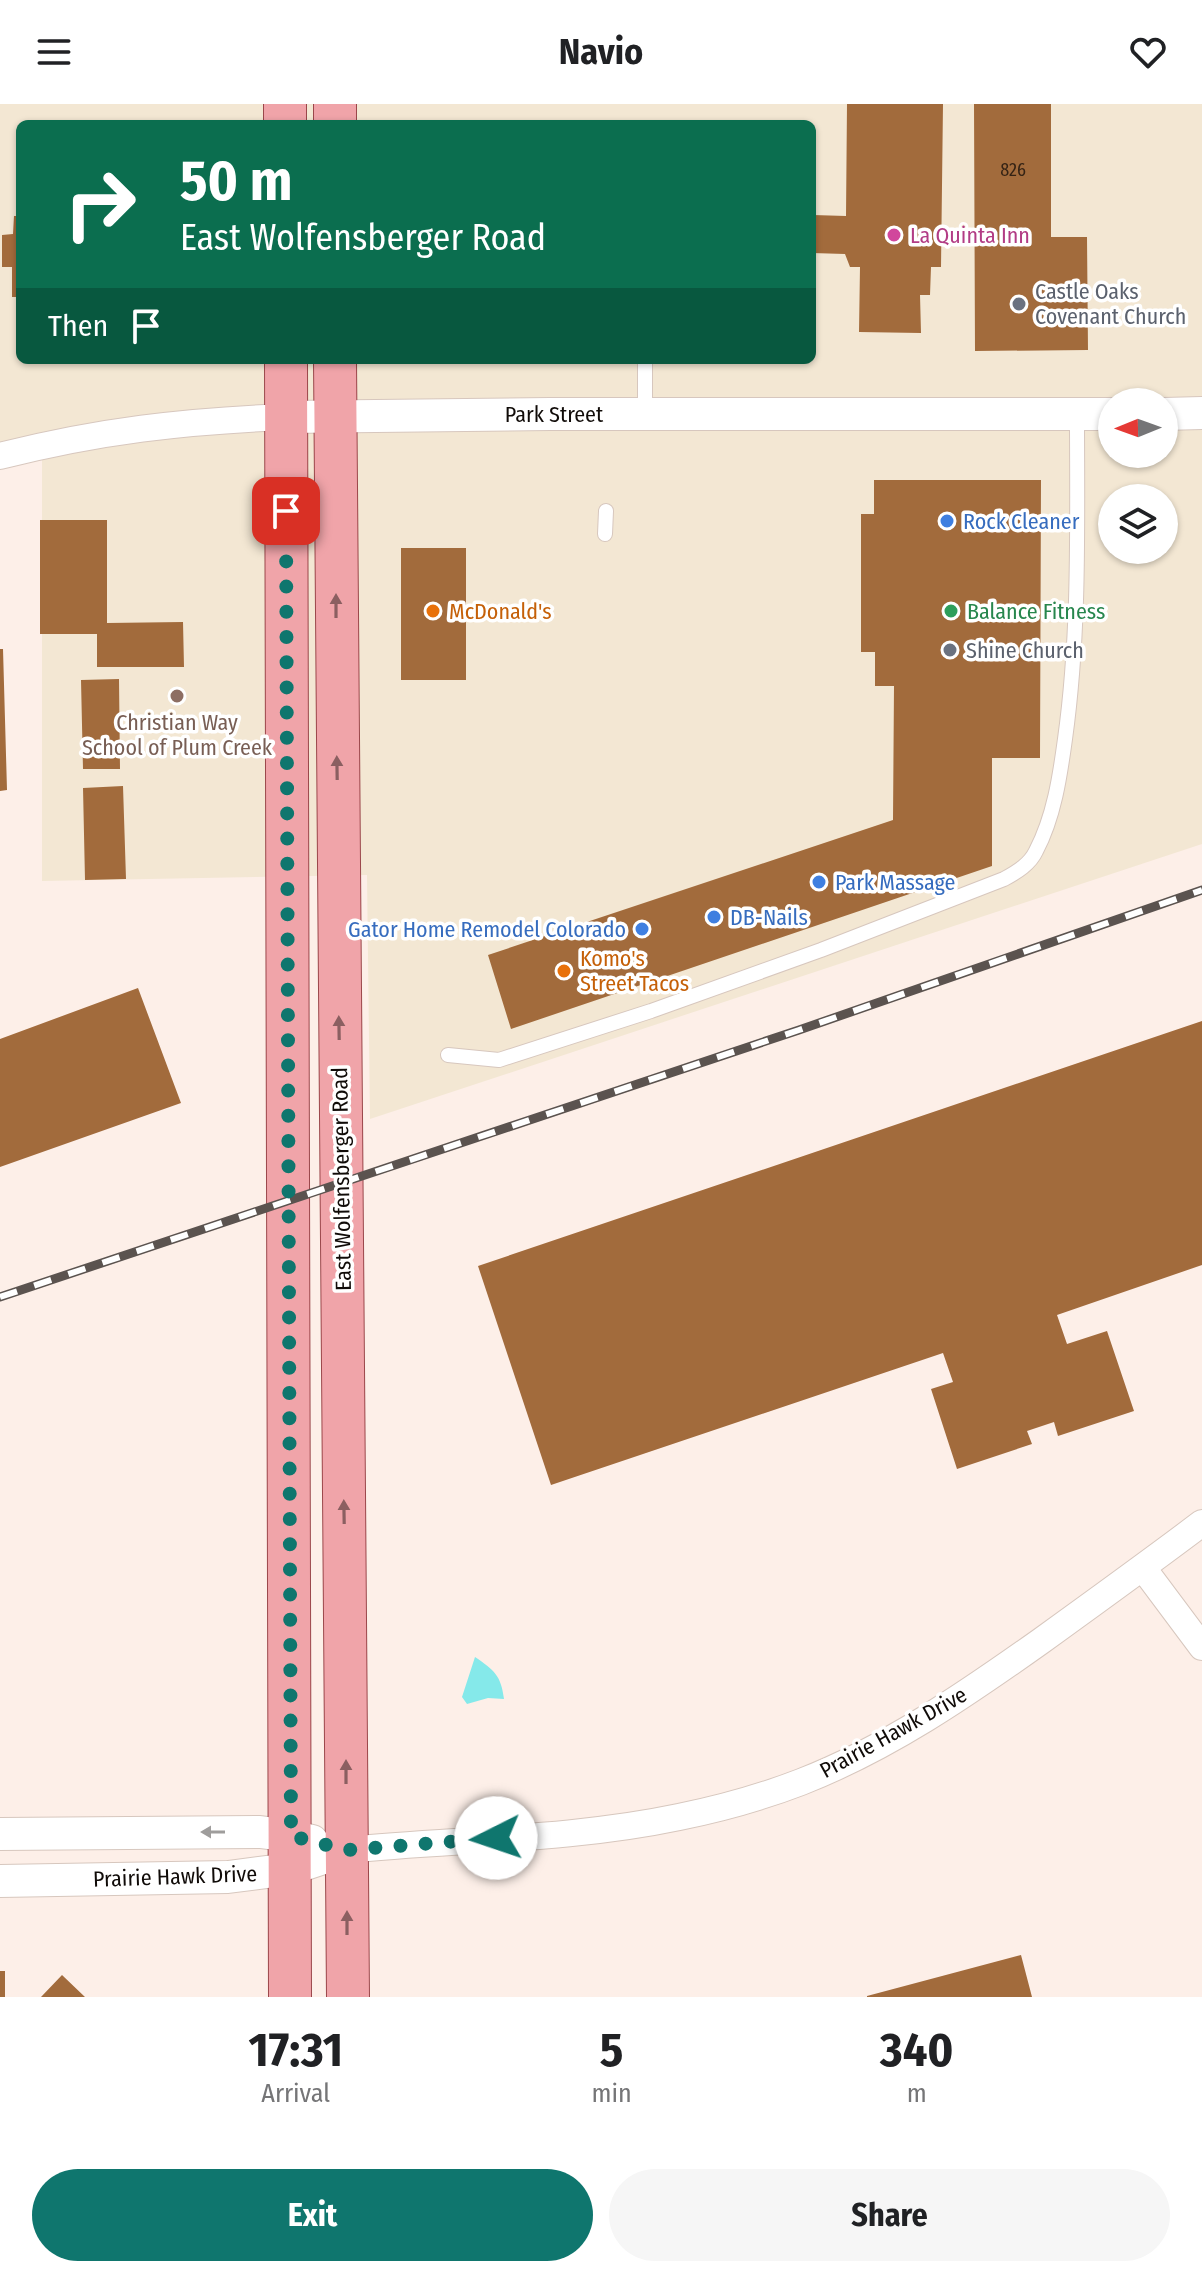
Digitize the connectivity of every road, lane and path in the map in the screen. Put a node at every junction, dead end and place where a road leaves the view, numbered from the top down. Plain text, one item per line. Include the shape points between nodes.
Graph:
1 (286, 364) edge
2 (335, 364) edge
3 (645, 364) edge
4 (1202, 413) edge
5 (1077, 414) junction
6 (1098, 414) edge
7 (1178, 414) edge
8 (335, 415) junction
9 (645, 415) junction
10 (286, 417) junction
11 (0, 456) edge
12 (606, 511) dead end
13 (605, 534) dead end
14 (448, 1055) dead end
15 (1202, 1523) edge
16 (1143, 1568) junction
17 (1202, 1647) edge
18 (0, 1834) edge
19 (347, 1850) junction
20 (290, 1852) junction
21 (0, 1881) edge
22 (290, 1997) edge
23 (348, 1997) edge

1 - 10 main road
2 - 8 main road, East Wolfensberger Road
3 - 9 lane
4 - 7 street
5 - 6 street, Park Street
5 - 9 street, Park Street
5 - 14 lane via 1074,662 1068,713 1047,823 1036,853 1022,868 821,950 636,1016 499,1060
8 - 9 street, Park Street
8 - 10 street, Park Street
19 -> 8 main road, East Wolfensberger Road
10 - 11 street, Park Street via 157,425
10 - 20 main road
12 - 13 lane
15 - 16 street, Prairie Hawk Drive
16 - 17 street
16 - 19 street, Prairie Hawk Drive via 919,1723 800,1783 678,1817 618,1827
20 -> 18 street, Prairie Hawk Drive via 260,1832
19 - 20 street, Prairie Hawk Drive
23 -> 19 main road, East Wolfensberger Road
20 - 21 street, Prairie Hawk Drive via 228,1877
20 - 22 main road

